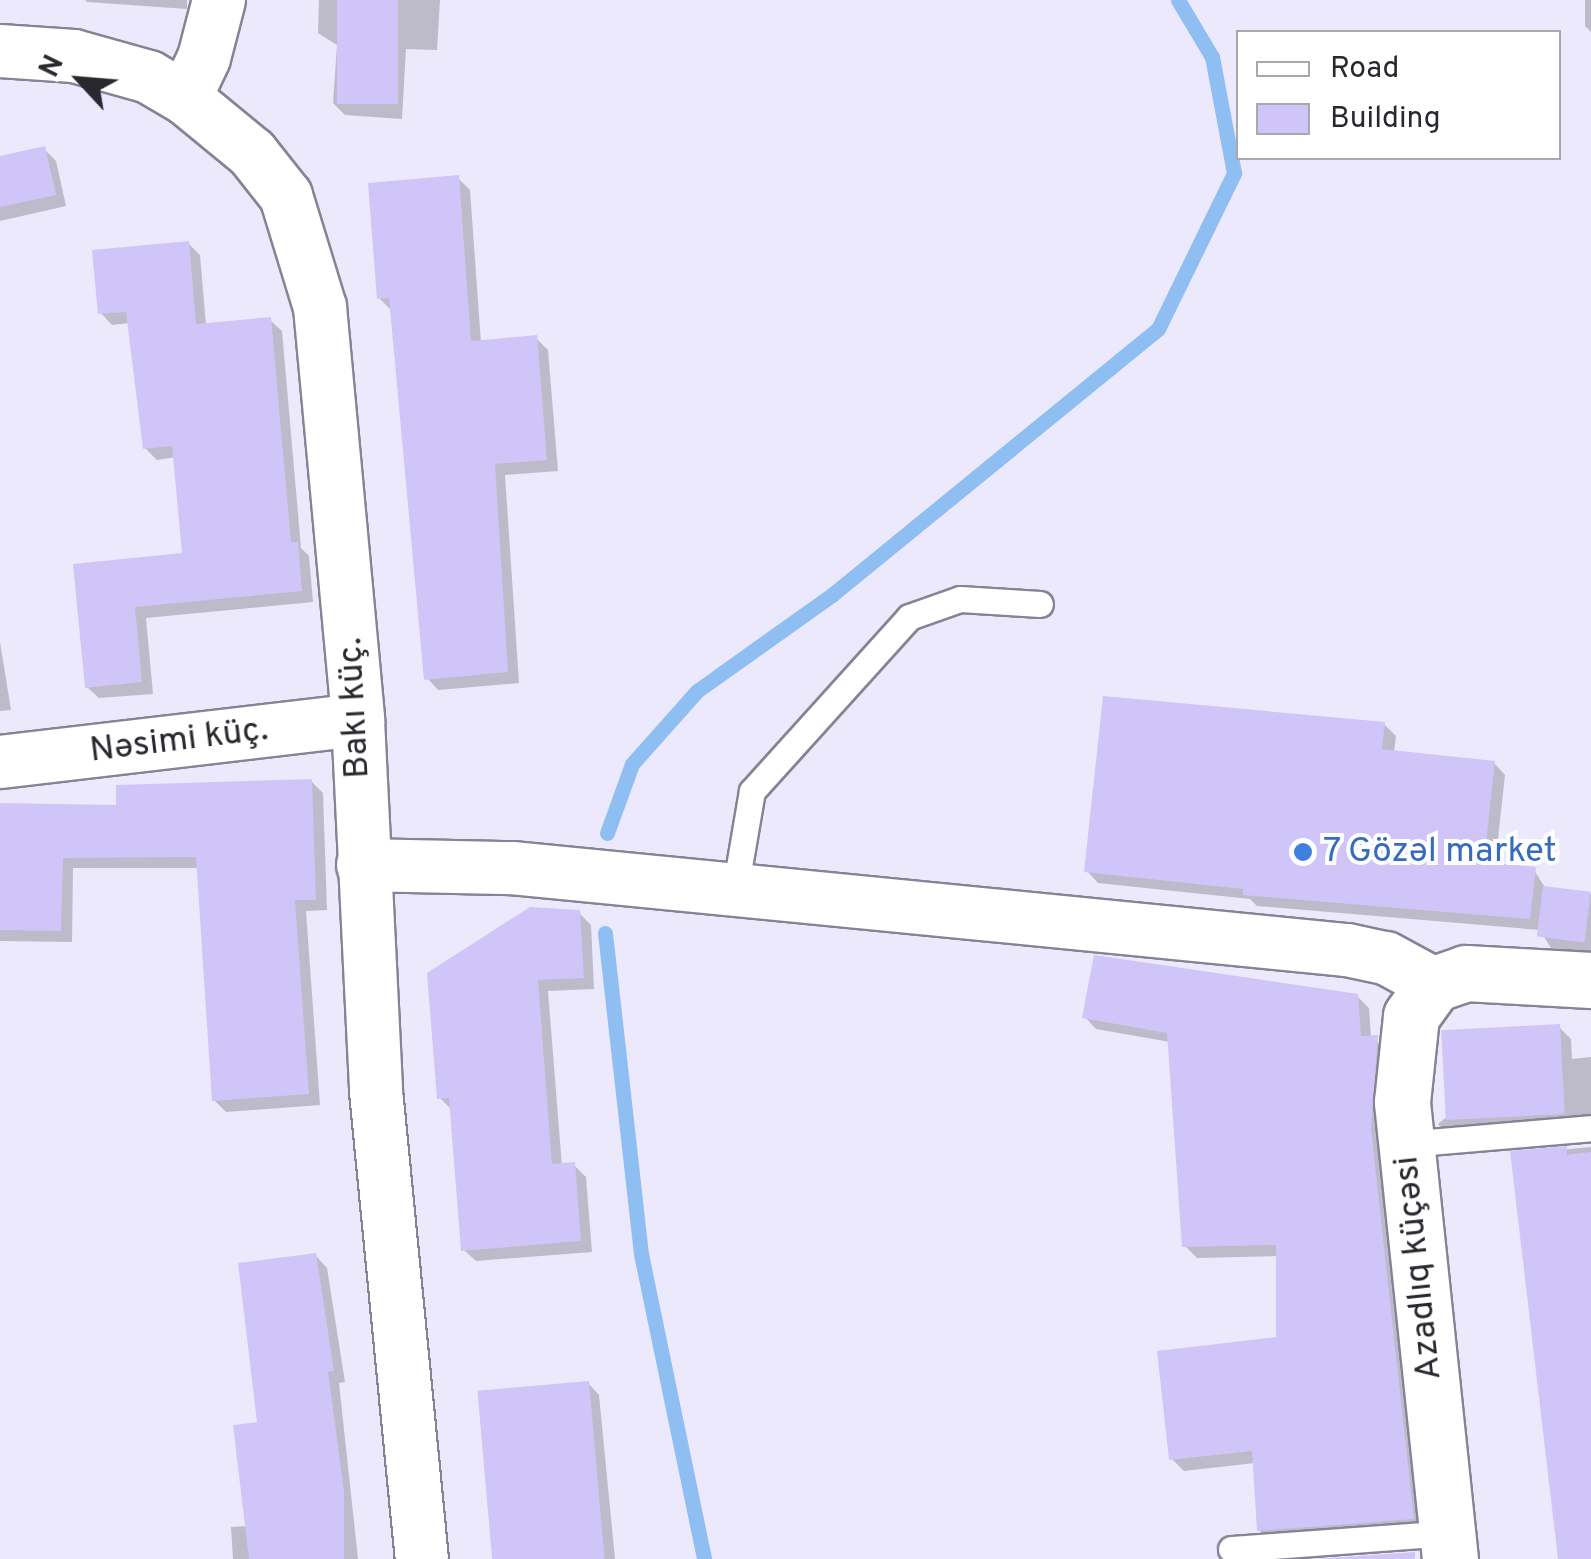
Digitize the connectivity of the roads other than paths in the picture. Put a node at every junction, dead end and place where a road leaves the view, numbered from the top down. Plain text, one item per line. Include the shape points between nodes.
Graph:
1 (219, 0) edge
2 (0, 51) edge
3 (185, 98) junction
4 (1040, 604) dead end
5 (358, 720) junction
6 (0, 762) edge
7 (363, 865) junction
8 (735, 890) junction
9 (1591, 980) edge
10 (1434, 984) junction
11 (1591, 1128) edge
12 (1406, 1144) junction
13 (1449, 1546) edge
14 (1232, 1549) dead end
15 (422, 1559) edge

1 - 3 street
2 - 3 street, Bakı küç. via 74,56 149,77
3 - 5 street, Bakı küç. via 252,153 286,196 320,307
4 - 8 lane via 960,598 909,617 752,791
5 - 6 street, Nəsimi küç.
5 - 7 street, Bakı küç.
7 - 8 street via 441,863
7 - 15 street, Bakı küç. via 376,1091
8 - 10 street via 1347,950 1386,958
9 - 10 street via 1496,970
10 - 12 street, Azadlıq küçəsi via 1411,1016 1404,1050
11 - 12 lane
12 - 13 street, Azadlıq küçəsi
13 - 14 lane

